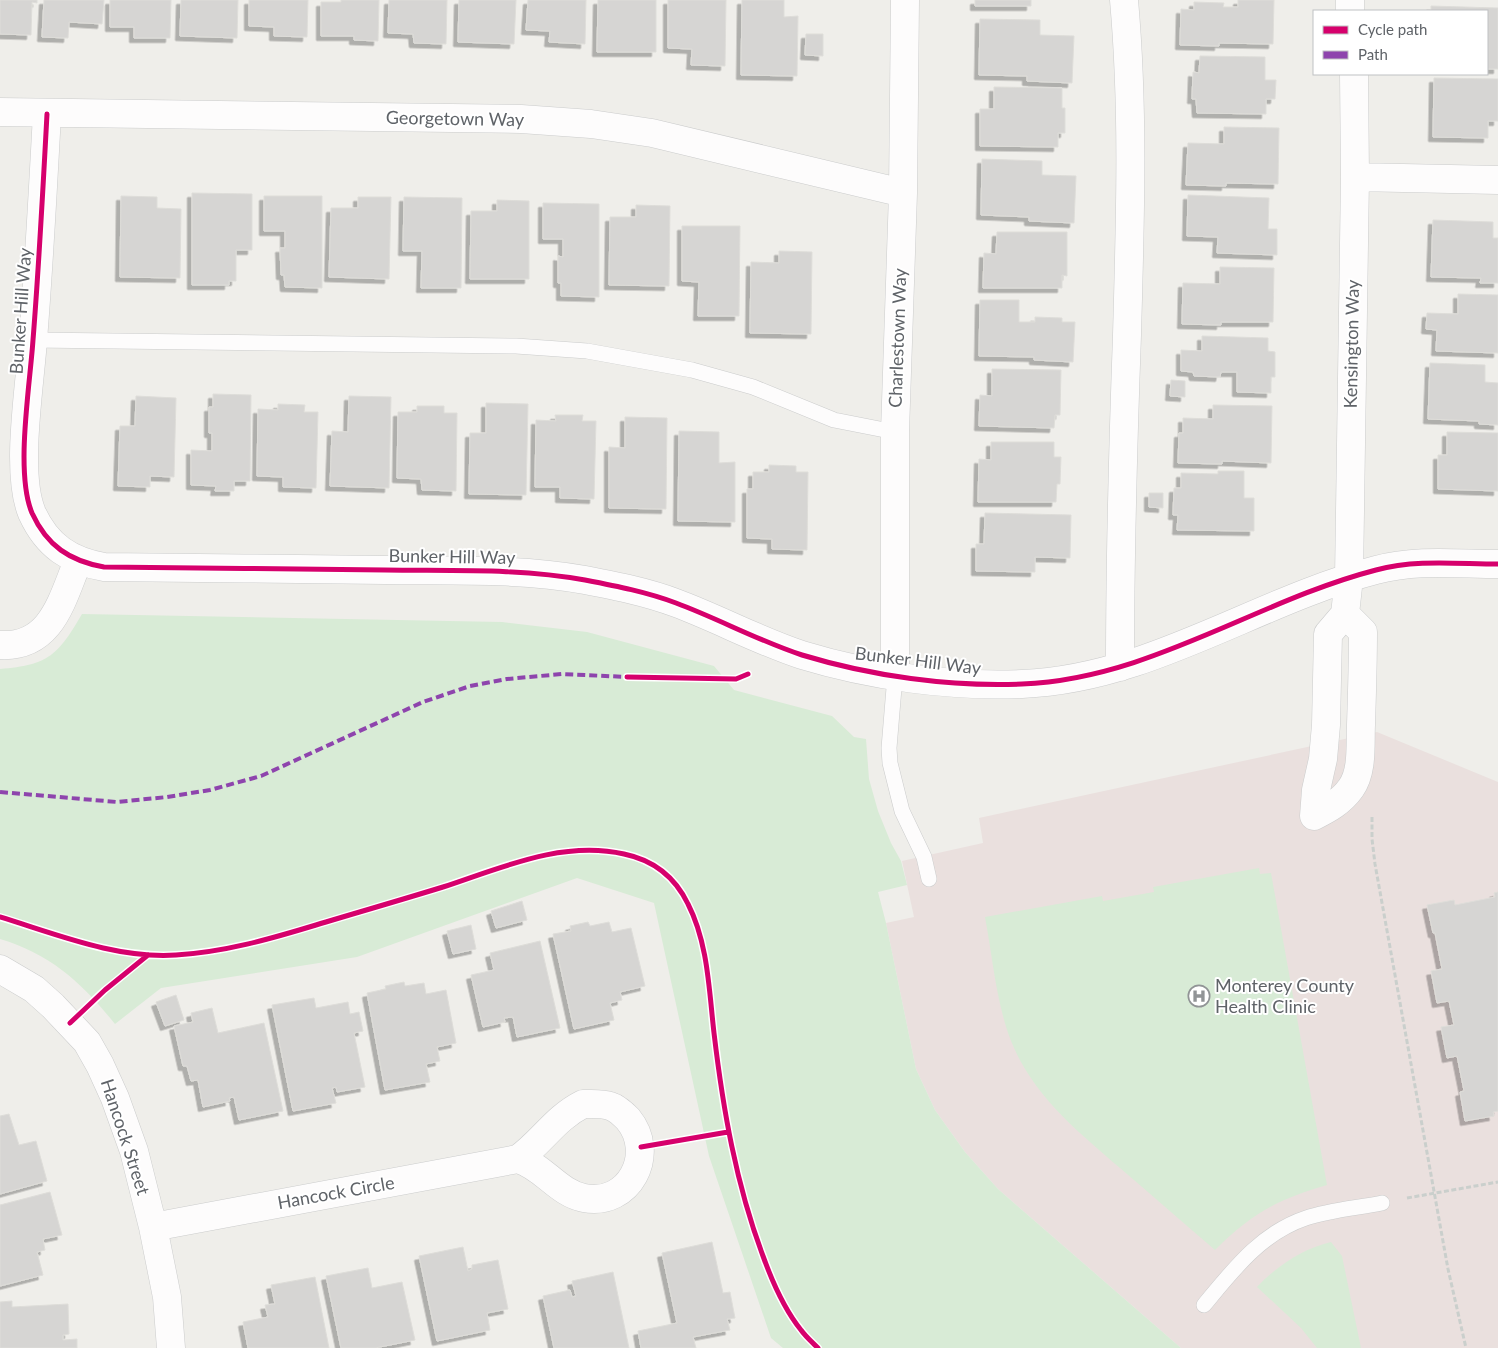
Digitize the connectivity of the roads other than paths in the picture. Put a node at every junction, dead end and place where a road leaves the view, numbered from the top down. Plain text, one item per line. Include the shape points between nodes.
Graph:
1 (905, 0) edge
2 (1124, 0) edge
3 (1354, 75) edge
4 (0, 112) edge
5 (47, 114) junction
6 (1355, 177) junction
7 (1498, 180) edge
8 (903, 193) junction
9 (33, 340) junction
10 (895, 432) junction
11 (78, 561) junction
12 (1498, 564) edge
13 (1349, 578) junction
14 (1345, 614) junction
15 (0, 645) edge
16 (1120, 667) junction
17 (894, 676) junction
18 (929, 879) dead end
19 (0, 969) edge
20 (518, 1159) dead end
21 (1382, 1202) road end
22 (153, 1227) junction
23 (1204, 1305) dead end
24 (171, 1348) edge

1 - 8 street, Charlestown Way
2 - 16 street via 1131,140
3 - 6 street, Kensington Way
4 - 5 street, Georgetown Way
5 - 8 street, Georgetown Way via 521,119 591,124 662,135
5 - 9 street, Bunker Hill Way
6 - 7 street
6 - 13 street, Kensington Way
8 - 10 street, Charlestown Way
9 - 10 lane via 516,346 587,351 692,370 753,387 834,420
9 - 11 street, Bunker Hill Way via 25,434 27,493 41,529
10 - 17 street, Charlestown Way
11 - 15 street via 59,607 44,630 25,642 13,646
11 - 17 street, Bunker Hill Way via 104,567 511,571 582,579 672,602 800,654
12 - 13 street, Bunker Hill Way via 1402,565
13 - 14 street, Kensington Way
13 - 16 street, Bunker Hill Way
14 - 14 street via 1328,634 1326,724 1314,816 1343,798 1358,773 1363,632
16 - 17 street, Bunker Hill Way via 1066,680 1022,684 973,684
17 - 18 lane via 890,763 902,811 924,857
19 - 22 street, Hancock Street via 34,989 87,1042 115,1098 134,1151
20 - 22 street, Hancock Circle
21 - 23 lane via 1306,1218 1278,1231 1250,1253
22 - 24 street, Hancock Street via 167,1297

